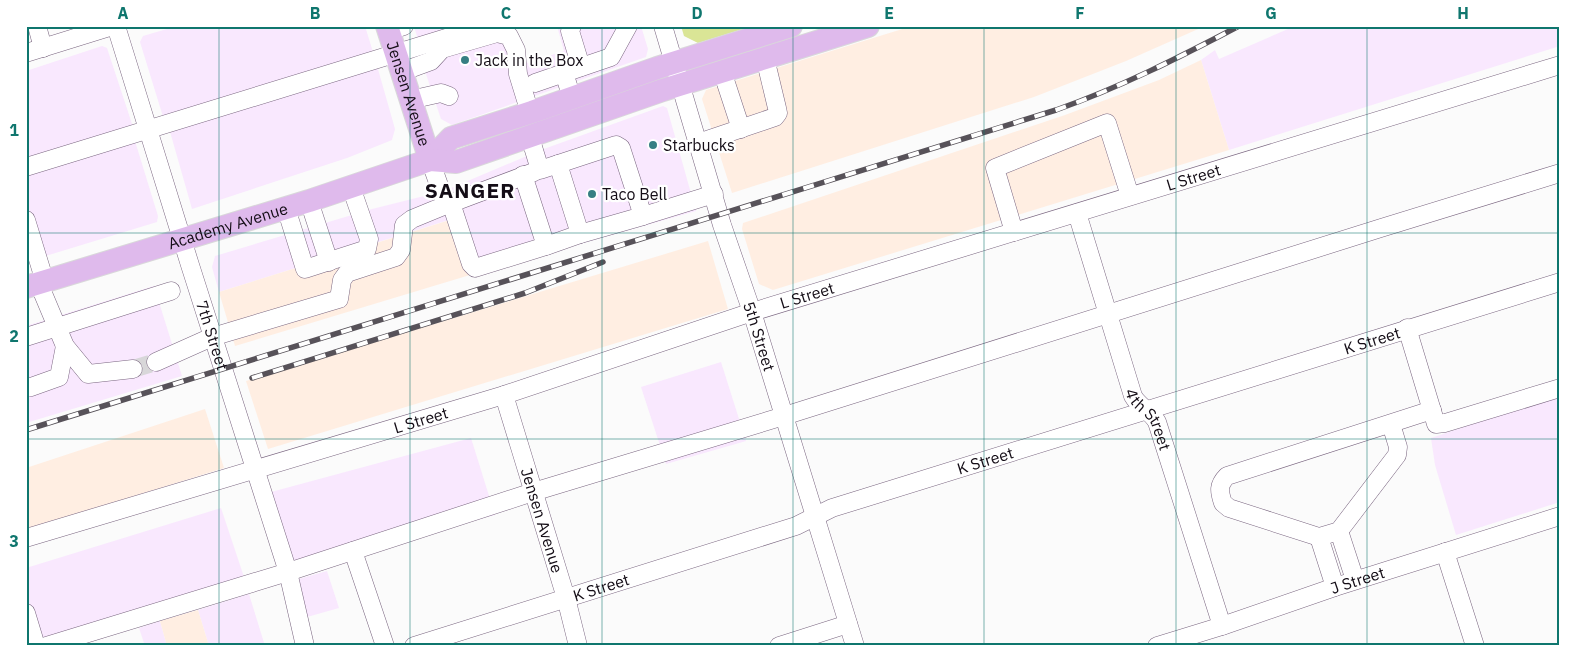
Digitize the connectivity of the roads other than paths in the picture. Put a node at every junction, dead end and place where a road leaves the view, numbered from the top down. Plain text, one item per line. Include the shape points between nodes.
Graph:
1 (37, 26) edge
2 (115, 26) edge
3 (485, 26) edge
4 (572, 26) edge
5 (628, 26) edge
6 (663, 26) edge
7 (791, 26) edge
8 (830, 26) edge
9 (868, 26) edge
10 (393, 28) edge
11 (43, 48) junction
12 (799, 48) junction
13 (26, 53) edge
14 (765, 58) junction
15 (398, 62) junction
16 (674, 63) junction
17 (1560, 65) edge
18 (581, 67) junction
19 (722, 71) junction
20 (564, 74) junction
21 (535, 83) dead end
22 (681, 84) junction
23 (449, 96) dead end
24 (572, 98) junction
25 (410, 100) junction
26 (530, 113) junction
27 (741, 129) junction
28 (148, 130) junction
29 (530, 137) junction
30 (698, 143) junction
31 (430, 160) junction
32 (558, 164) junction
33 (26, 167) edge
34 (540, 170) junction
35 (1560, 173) edge
36 (523, 175) junction
37 (351, 187) junction
38 (714, 194) junction
39 (1130, 196) junction
40 (309, 201) junction
41 (449, 204) junction
42 (286, 208) junction
43 (1077, 213) junction
44 (642, 216) junction
45 (26, 220) edge
46 (1014, 232) junction
47 (580, 234) junction
48 (182, 240) junction
49 (546, 246) junction
50 (329, 262) junction
51 (1560, 282) edge
52 (37, 284) edge
53 (171, 291) dead end
54 (752, 312) junction
55 (1108, 315) junction
56 (57, 328) junction
57 (1407, 328) junction
58 (26, 337) edge
59 (212, 337) junction
60 (64, 346) junction
61 (156, 362) tunnel mouth
62 (133, 369) tunnel mouth
63 (32, 387) dead end
64 (1560, 388) edge
65 (504, 396) junction
66 (1144, 410) junction
67 (784, 416) junction
68 (1434, 417) junction
69 (1391, 424) junction
70 (254, 469) junction
71 (533, 492) junction
72 (815, 516) junction
73 (1560, 516) edge
74 (1339, 531) junction
75 (1319, 537) junction
76 (26, 538) edge
77 (353, 551) junction
78 (1445, 552) junction
79 (288, 572) junction
80 (1355, 580) junction
81 (1335, 587) junction
82 (566, 598) junction
83 (26, 613) edge
84 (848, 624) junction
85 (1222, 626) junction
86 (78, 641) edge
87 (36, 646) edge
88 (46, 646) edge
89 (305, 646) edge
90 (385, 646) edge
91 (414, 646) edge
92 (578, 646) edge
93 (778, 646) edge
94 (855, 646) edge
95 (1158, 646) edge
96 (1475, 646) edge

1 - 11 street
2 - 11 street
2 - 28 street, 7th Street
3 - 15 street via 428,45
4 - 18 street via 570,32
5 - 18 street via 611,57
6 - 16 street, 5th Street
7 - 16 main road
8 - 12 main road via 805,35
9 - 12 main road
10 - 15 main road, Jensen Avenue
11 - 13 street
12 - 14 main road
14 - 19 main road
14 - 27 street via 778,113
15 - 25 main road, Jensen Avenue
15 - 26 street via 431,61 442,49 497,34 508,36 516,50 518,74
15 - 28 street
16 - 22 street, 5th Street
16 - 24 main road
17 - 39 street, L Street
18 - 20 street
19 - 22 main road
19 - 27 street
20 - 21 street
20 - 24 street
22 - 29 main road
22 - 30 street, 5th Street
23 - 25 street via 441,93
24 - 26 main road
25 - 31 main road, Jensen Avenue
26 - 31 main road via 450,138
27 - 30 street
28 - 33 street
28 - 48 street, 7th Street
29 - 31 main road via 456,162
29 - 34 street
30 - 38 street, 5th Street
31 - 37 main road, Academy Avenue
31 - 41 street
32 - 34 street
32 - 44 street via 616,145 621,148
32 - 47 street
34 - 36 street
35 - 55 street
36 - 41 street
36 - 49 street
37 - 40 main road, Academy Avenue
37 - 50 street via 368,239 367,249
38 - 44 street
38 - 54 street, 5th Street
39 - 43 street, L Street
39 - 46 street via 1107,123 995,168
40 - 42 main road, Academy Avenue
40 - 50 street
41 - 49 street via 475,268
41 - 59 street via 404,225 401,250 396,257 348,273 342,280 338,298
42 - 48 main road, Academy Avenue
42 - 50 street via 306,269
43 - 46 street, L Street
43 - 55 street, 4th Street
44 - 47 street
45 - 52 street
46 - 54 street, L Street
47 - 49 street
48 - 52 main road, Academy Avenue
48 - 59 street, 7th Street
51 - 57 street, K Street
52 - 56 street
53 - 56 street
54 - 65 street, L Street
54 - 67 street, 5th Street
55 - 66 street, 4th Street via 1133,396
55 - 67 street
56 - 58 street
56 - 60 street
57 - 66 street, K Street
57 - 68 street
59 - 61 street
59 - 70 street, 7th Street
60 - 62 street via 88,374
60 - 63 street via 59,378
64 - 68 street via 1446,423
65 - 70 street, L Street
65 - 71 street, Jensen Avenue
66 - 72 street, K Street
66 - 85 street, 4th Street via 1157,422
67 - 71 street
67 - 72 street, 5th Street
68 - 69 street
69 - 74 street via 1398,447 1397,455
69 - 75 street via 1228,476 1221,482 1223,503 1229,508
70 - 76 street, L Street
70 - 79 street, 7th Street
71 - 77 street
71 - 82 street, Jensen Avenue
72 - 82 street, K Street via 796,526
72 - 84 street, 5th Street
73 - 78 street, J Street
74 - 75 street
74 - 80 street
75 - 81 street
77 - 79 street
77 - 90 street
78 - 80 street, J Street
78 - 96 street
79 - 86 street
79 - 89 street, 7th Street
80 - 81 street, J Street
81 - 85 street, J Street
82 - 91 street, K Street
82 - 92 street, Jensen Avenue
83 - 87 street
84 - 93 street
84 - 94 street, 5th Street
85 - 95 street, J Street
86 - 88 street

